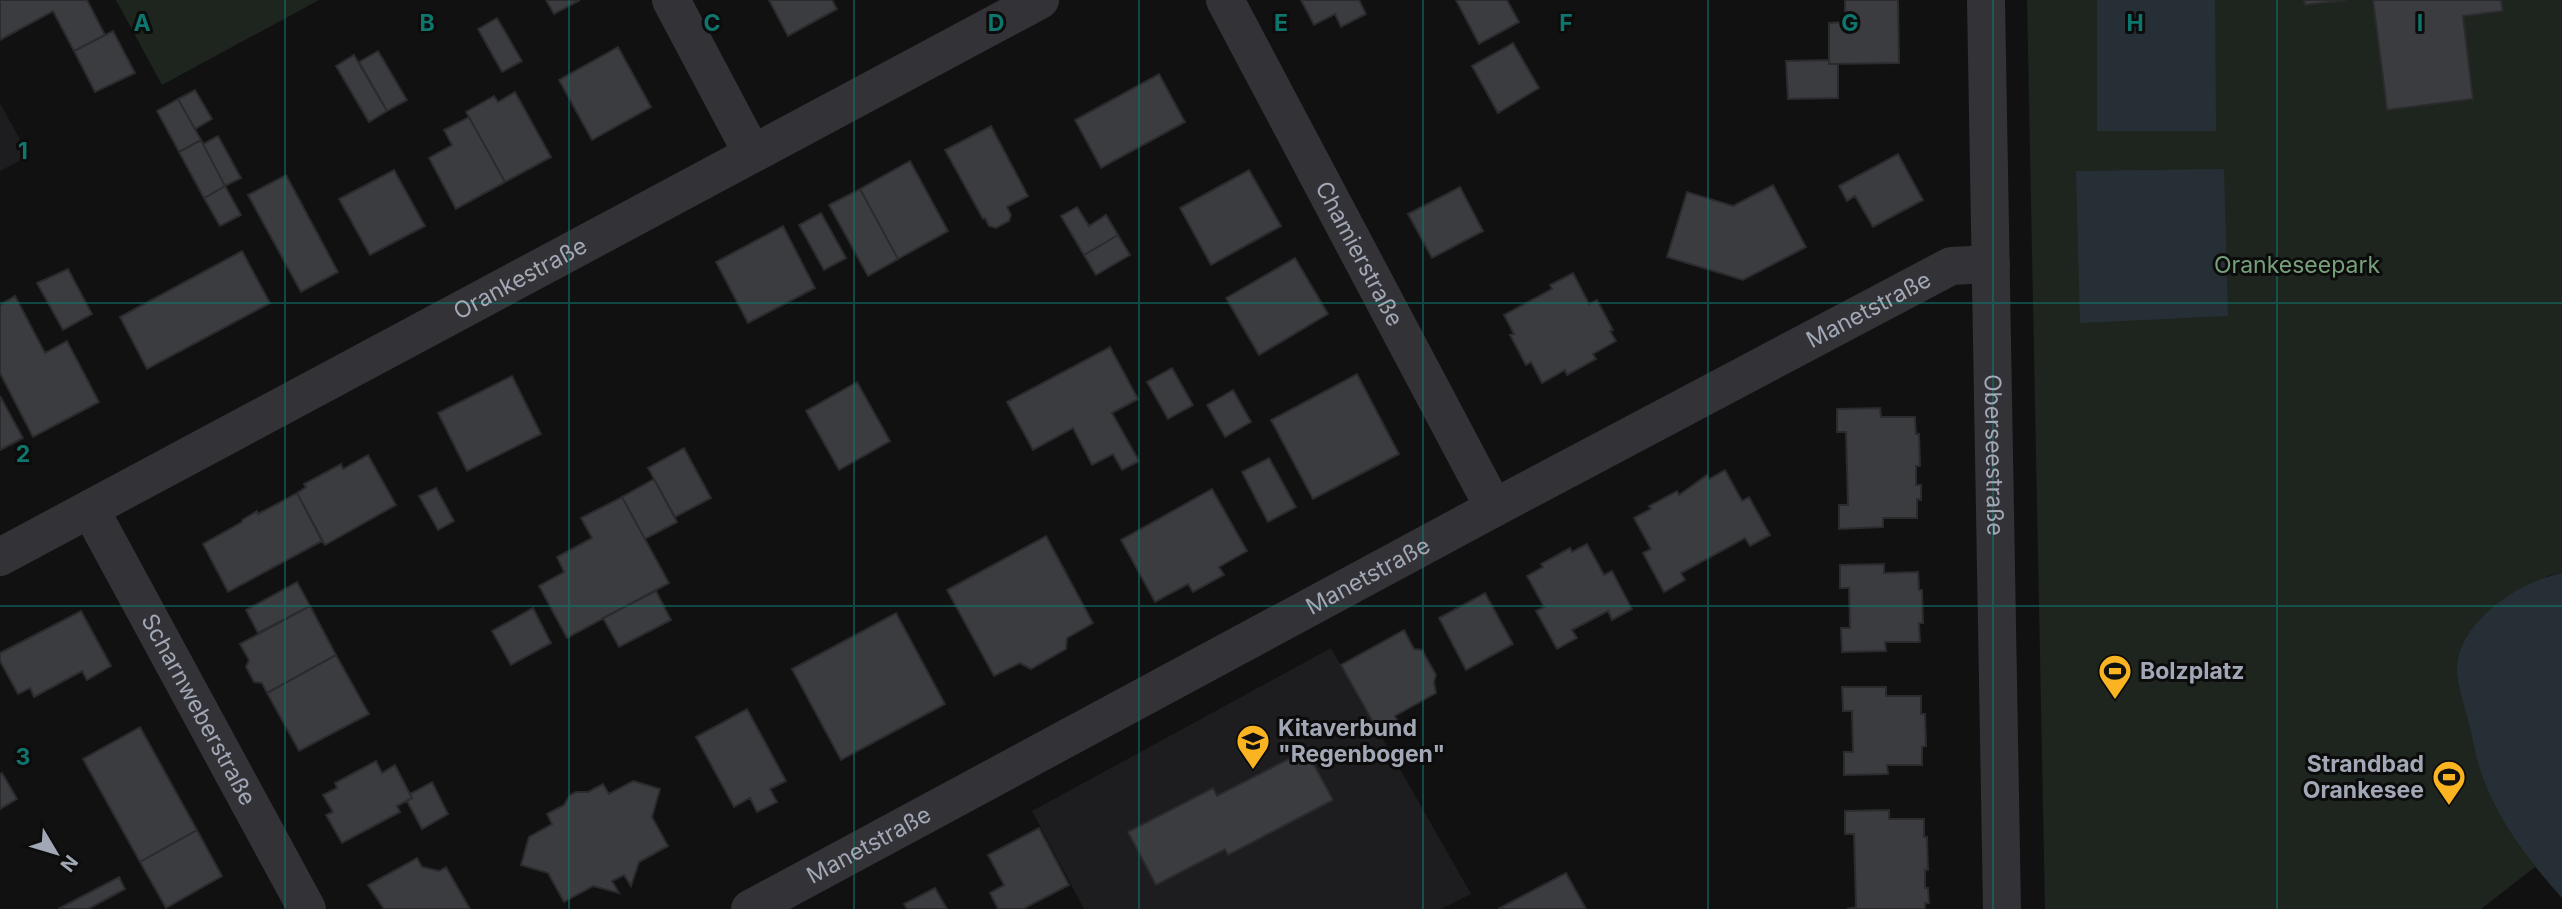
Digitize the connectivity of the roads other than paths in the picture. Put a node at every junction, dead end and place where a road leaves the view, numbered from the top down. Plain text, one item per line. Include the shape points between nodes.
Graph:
1 (671, 0) edge
2 (1040, 0) edge
3 (1225, 0) edge
4 (1986, 0) edge
5 (752, 153) junction
6 (1991, 264) junction
7 (1494, 508) junction
8 (90, 509) junction
9 (0, 557) edge
10 (307, 909) edge
11 (750, 909) edge
12 (2001, 909) edge

1 - 5 street
2 - 5 street, Orankestraße
3 - 7 street, Chamierstraße
4 - 6 street, Oberseestraße
5 - 8 street, Orankestraße
6 - 7 street, Manetstraße via 1951,266
6 - 12 street, Oberseestraße
7 - 11 street, Manetstraße
8 - 9 street, Orankestraße
8 - 10 street, Scharnweberstraße

